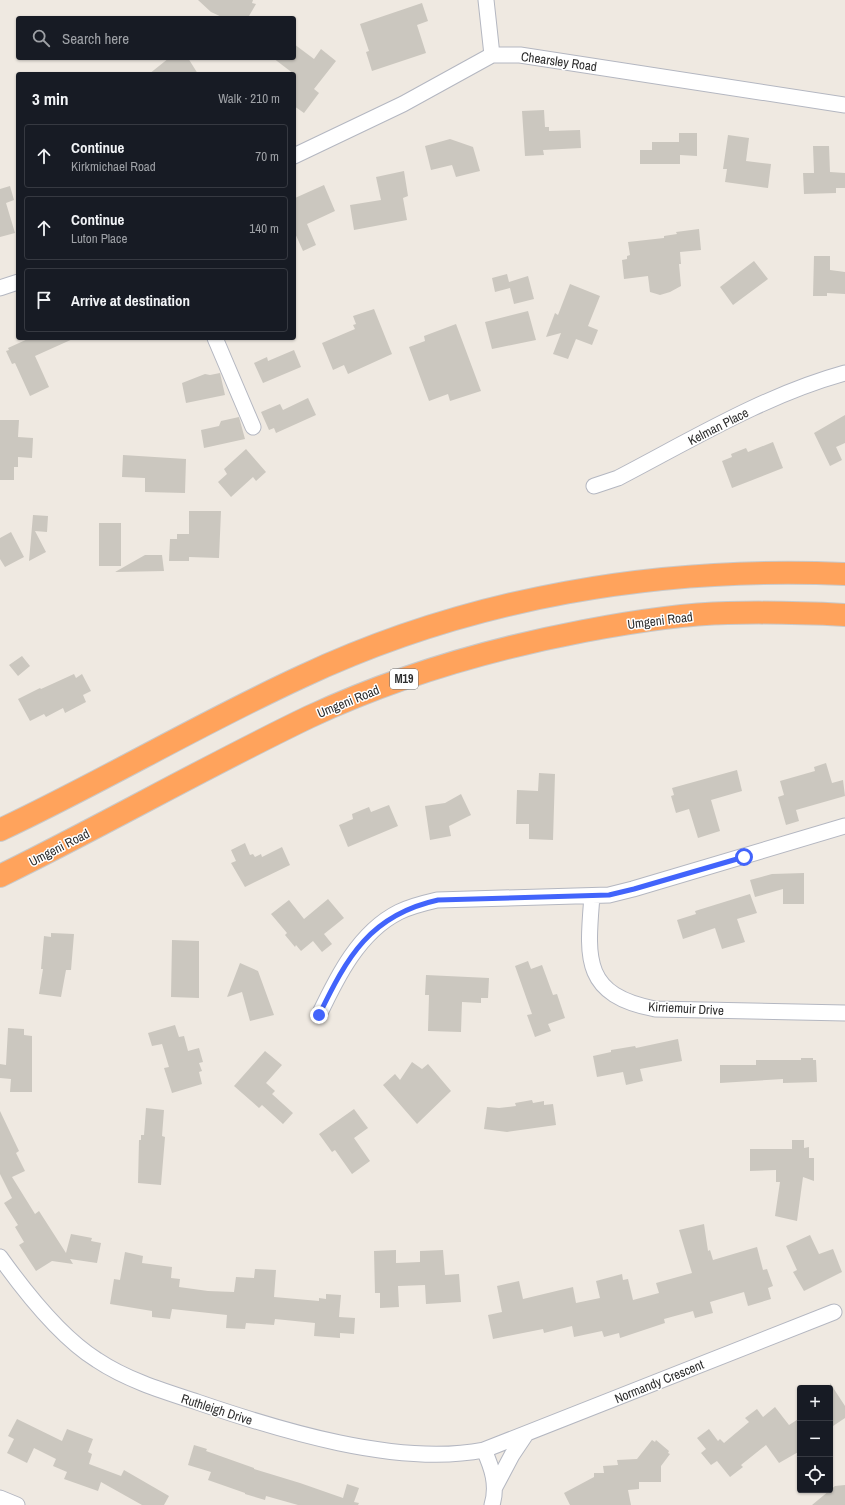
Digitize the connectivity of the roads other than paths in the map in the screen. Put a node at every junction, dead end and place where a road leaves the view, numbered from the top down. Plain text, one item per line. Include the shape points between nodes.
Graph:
1 (486, 0) edge
2 (492, 55) junction
3 (845, 105) edge
4 (296, 155) edge
5 (16, 283) edge
6 (0, 288) edge
7 (216, 340) edge
8 (845, 373) edge
9 (253, 427) dead end
10 (594, 486) dead end
11 (845, 574) edge
12 (845, 615) edge
13 (845, 826) edge
14 (0, 830) edge
15 (0, 876) edge
16 (592, 896) junction
17 (845, 1013) edge
18 (319, 1015) dead end
19 (0, 1257) edge
20 (834, 1312) dead end
21 (526, 1434) junction
22 (484, 1450) junction
23 (495, 1487) junction
24 (0, 1498) edge
25 (17, 1505) edge
26 (492, 1505) edge

1 - 2 street
2 - 3 street, Chearsley Road via 526,56
2 - 4 street via 378,117
5 - 6 street
7 - 9 street
8 - 10 street, Kelman Place via 777,397 618,478
11 - 14 highway via 737,573 606,585 495,608 437,624 369,648 303,676
12 - 15 highway, Umgeni Road / M19 via 726,613 674,617 543,638 478,654 310,717
13 - 16 street via 634,889
16 - 17 street, Kirriemuir Drive via 590,957 594,973 609,991 629,1003 655,1009
16 - 18 street via 438,900 398,913 360,945 340,973
19 - 22 street, Ruthleigh Drive via 45,1313 83,1351 116,1372 141,1382 246,1419 352,1445 426,1454
20 - 21 street, Normandy Crescent
21 - 22 street, Normandy Crescent
21 - 23 street
22 - 23 street via 491,1464
23 - 26 street
24 - 25 street

